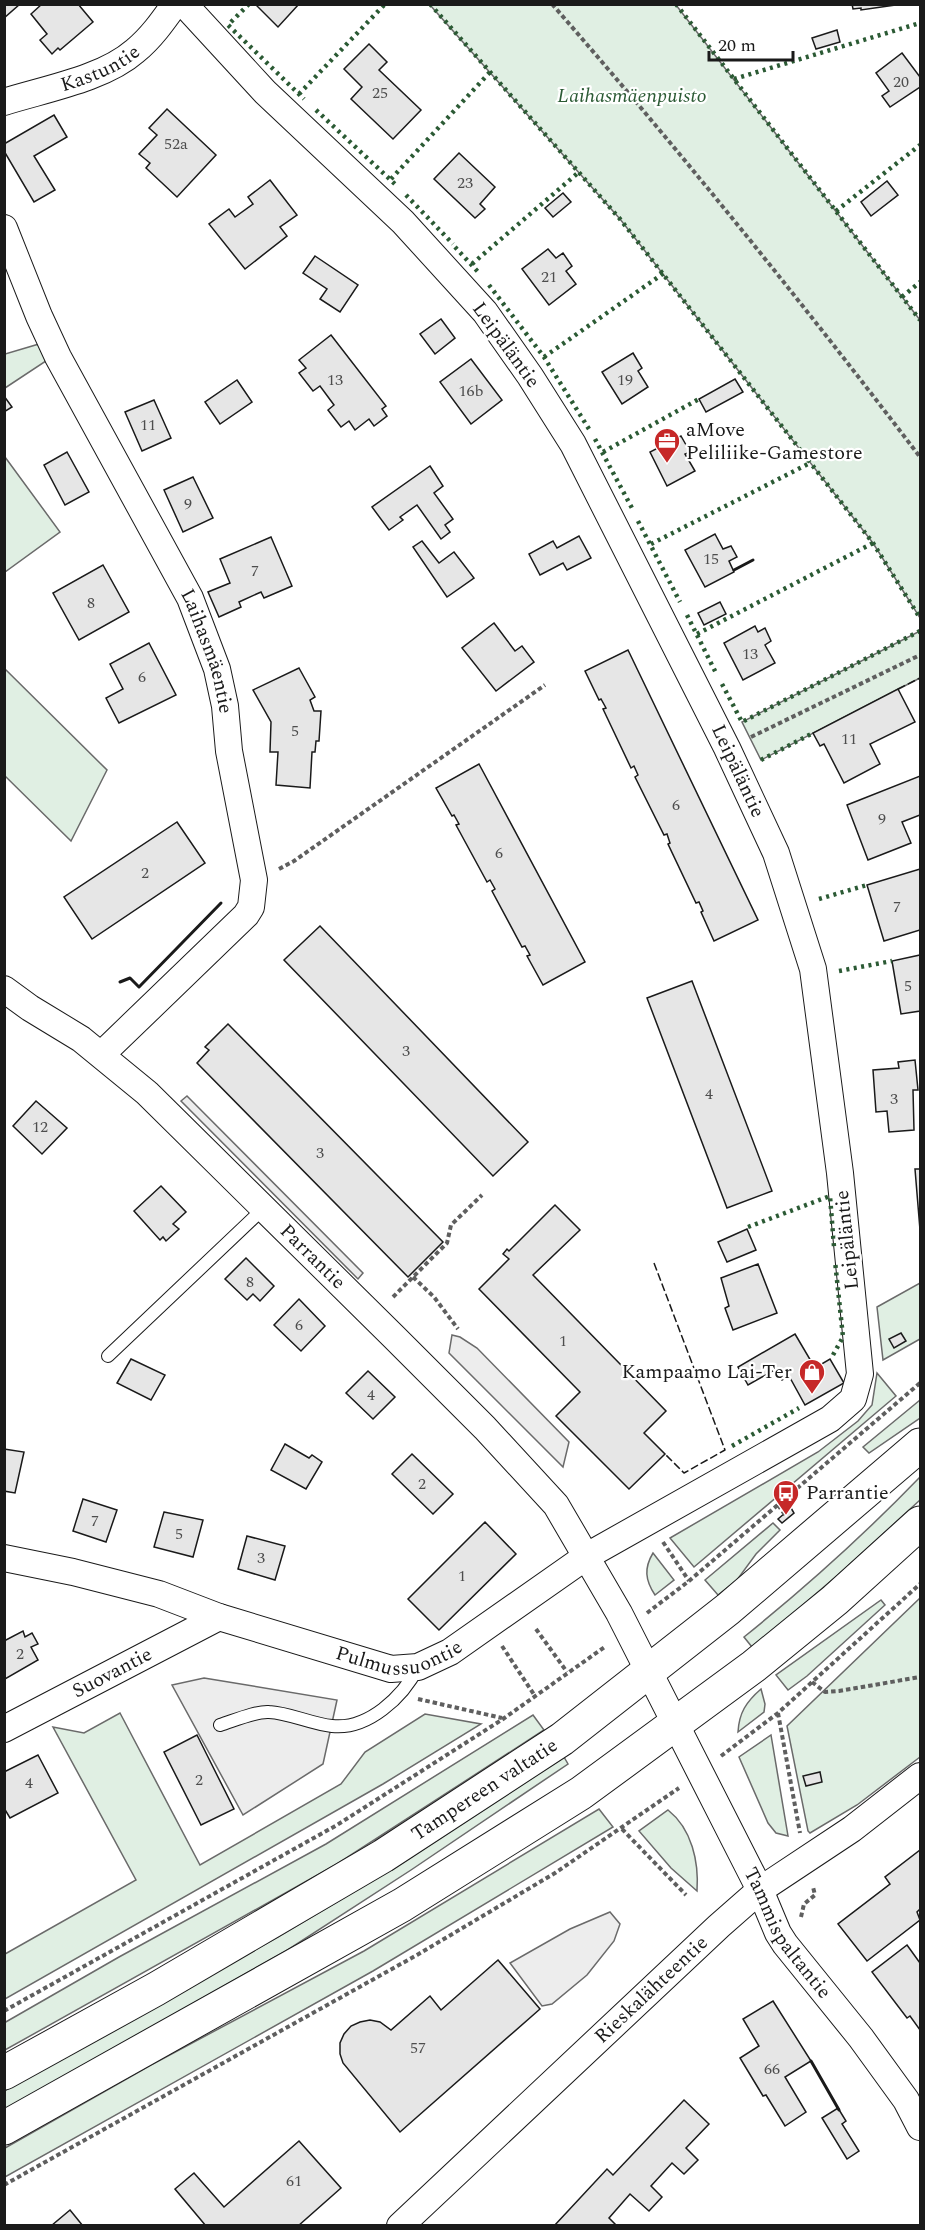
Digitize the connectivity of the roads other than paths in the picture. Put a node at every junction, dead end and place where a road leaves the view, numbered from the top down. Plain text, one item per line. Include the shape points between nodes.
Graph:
1 (175, 4) edge
2 (184, 4) edge
3 (4, 102) edge
4 (4, 228) edge
5 (4, 990) edge
6 (102, 1054) junction
7 (264, 1208) junction
8 (108, 1356) dead end
9 (921, 1445) edge
10 (921, 1523) edge
11 (587, 1556) junction
12 (4, 1558) edge
13 (219, 1617) junction
14 (418, 1667) junction
15 (648, 1672) junction
16 (675, 1724) junction
17 (220, 1725) dead end
18 (4, 1729) edge
19 (921, 1776) edge
20 (760, 1890) junction
21 (4, 2073) edge
22 (921, 2127) edge
23 (4, 2128) edge
24 (400, 2226) edge

1 - 3 street, Kastuntie via 135,51 112,66
2 - 11 street, Leipäläntie via 265,92 410,230 485,312 530,376 573,444 733,758 776,854 813,969 840,1173 860,1374 853,1399 830,1419
4 - 6 street, Laihasmäentie via 58,357 190,598 202,627 225,705 229,751 254,880 251,907 246,915
5 - 6 street, Parrantie
6 - 7 street, Parrantie
7 - 8 lane
7 - 11 street, Parrantie via 533,1479 556,1505
9 - 15 highway, Tampereen valtatie via 796,1553
10 - 16 highway via 790,1638
11 - 14 street, Pulmussuontie via 450,1652
11 - 15 street
12 - 13 street, Pulmussuontie via 159,1594
13 - 14 street, Pulmussuontie via 391,1670
13 - 18 street, Suovantie
14 - 17 lane via 410,1683 382,1711 353,1726 332,1726 267,1712
15 - 16 street
15 - 21 highway, Tampereen valtatie via 562,1739 383,1856
16 - 20 street, Tammispaltantie
16 - 23 highway via 582,1793 402,1905
19 - 20 street, Rieskalähteentie via 852,1829
20 - 22 street, Tammispaltantie via 785,1944 861,2038
20 - 24 street, Rieskalähteentie

